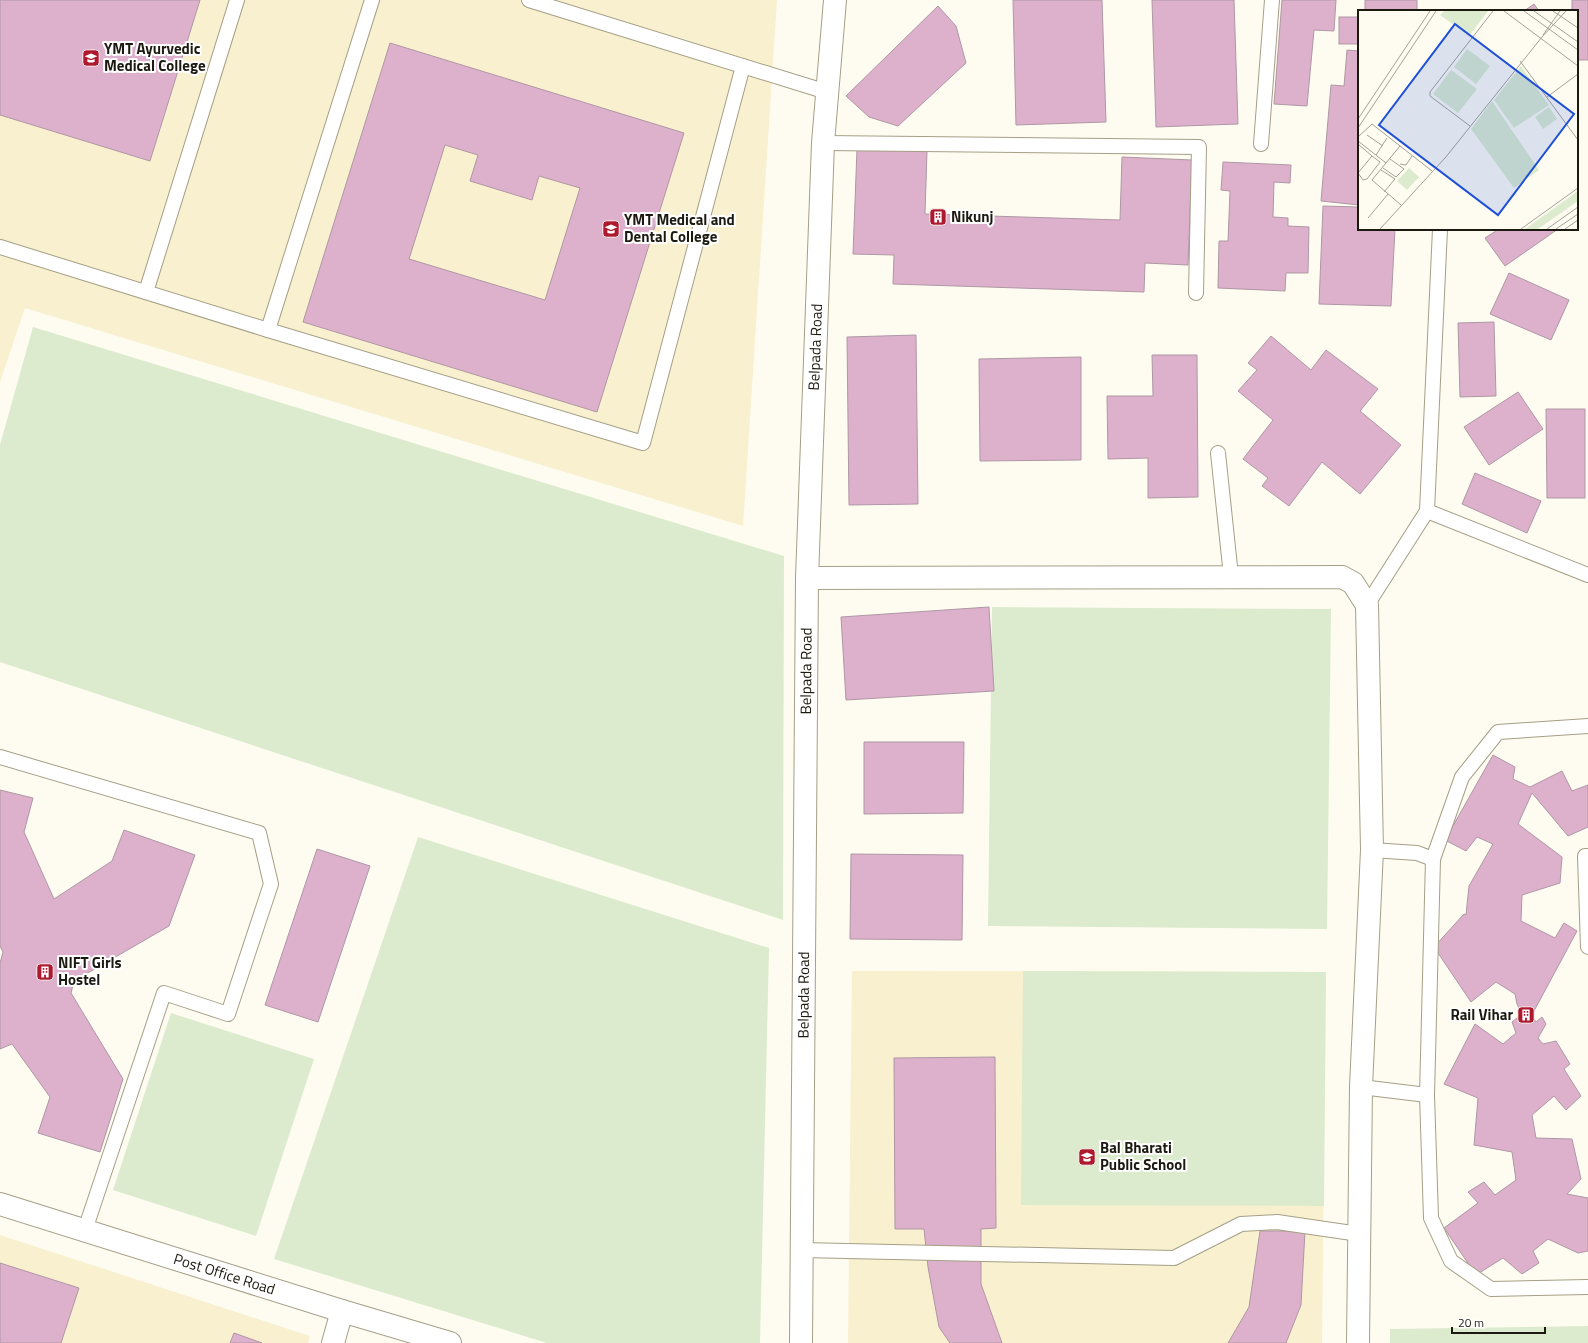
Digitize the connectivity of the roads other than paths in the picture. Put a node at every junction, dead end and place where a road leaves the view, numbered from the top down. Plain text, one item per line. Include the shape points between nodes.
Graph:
1 (237, 0) edge
2 (372, 0) edge
3 (529, 0) edge
4 (835, 0) edge
5 (1272, 0) edge
6 (555, 4) edge
7 (743, 66) junction
8 (827, 92) junction
9 (823, 144) junction
10 (1261, 144) dead end
11 (1440, 230) edge
12 (0, 247) edge
13 (146, 292) junction
14 (1196, 293) dead end
15 (268, 330) junction
16 (1218, 453) dead end
17 (1427, 511) junction
18 (1588, 575) edge
19 (1231, 576) junction
20 (807, 578) junction
21 (1367, 605) junction
22 (1588, 726) edge
23 (0, 757) edge
24 (1372, 850) junction
25 (1588, 856) edge
26 (1433, 859) junction
27 (1588, 947) edge
28 (1361, 1087) junction
29 (1427, 1095) junction
30 (0, 1204) edge
31 (86, 1230) junction
32 (1359, 1234) junction
33 (801, 1250) junction
34 (1588, 1287) edge
35 (342, 1311) junction
36 (333, 1343) edge
37 (450, 1343) edge
38 (801, 1343) edge
39 (1358, 1343) edge

1 - 13 lane
2 - 15 lane
3 - 6 lane
4 - 8 street, Belpada Road
5 - 10 lane
6 - 7 lane
7 - 8 lane
7 - 15 lane via 643,443
8 - 9 street, Belpada Road
9 - 14 lane via 1199,147
9 - 20 street, Belpada Road
11 - 17 lane
12 - 13 lane
13 - 15 lane
16 - 19 lane
17 - 18 lane
17 - 21 lane
19 - 20 street
19 - 21 street via 1342,577 1353,583
20 - 33 street, Belpada Road
21 - 24 street
22 - 26 lane via 1498,732 1462,777
23 - 31 lane via 259,833 271,884 228,1014 164,993
24 - 26 lane via 1417,853
24 - 28 street
25 - 27 lane via 1585,856
26 - 29 lane
28 - 29 lane
28 - 32 street
29 - 34 lane via 1431,1218 1450,1261 1491,1289
30 - 31 street, Post Office Road
31 - 35 street, Post Office Road
32 - 33 lane via 1277,1222 1241,1224 1174,1258
32 - 39 street
33 - 38 street, Belpada Road
35 - 36 street
35 - 37 street, Post Office Road

